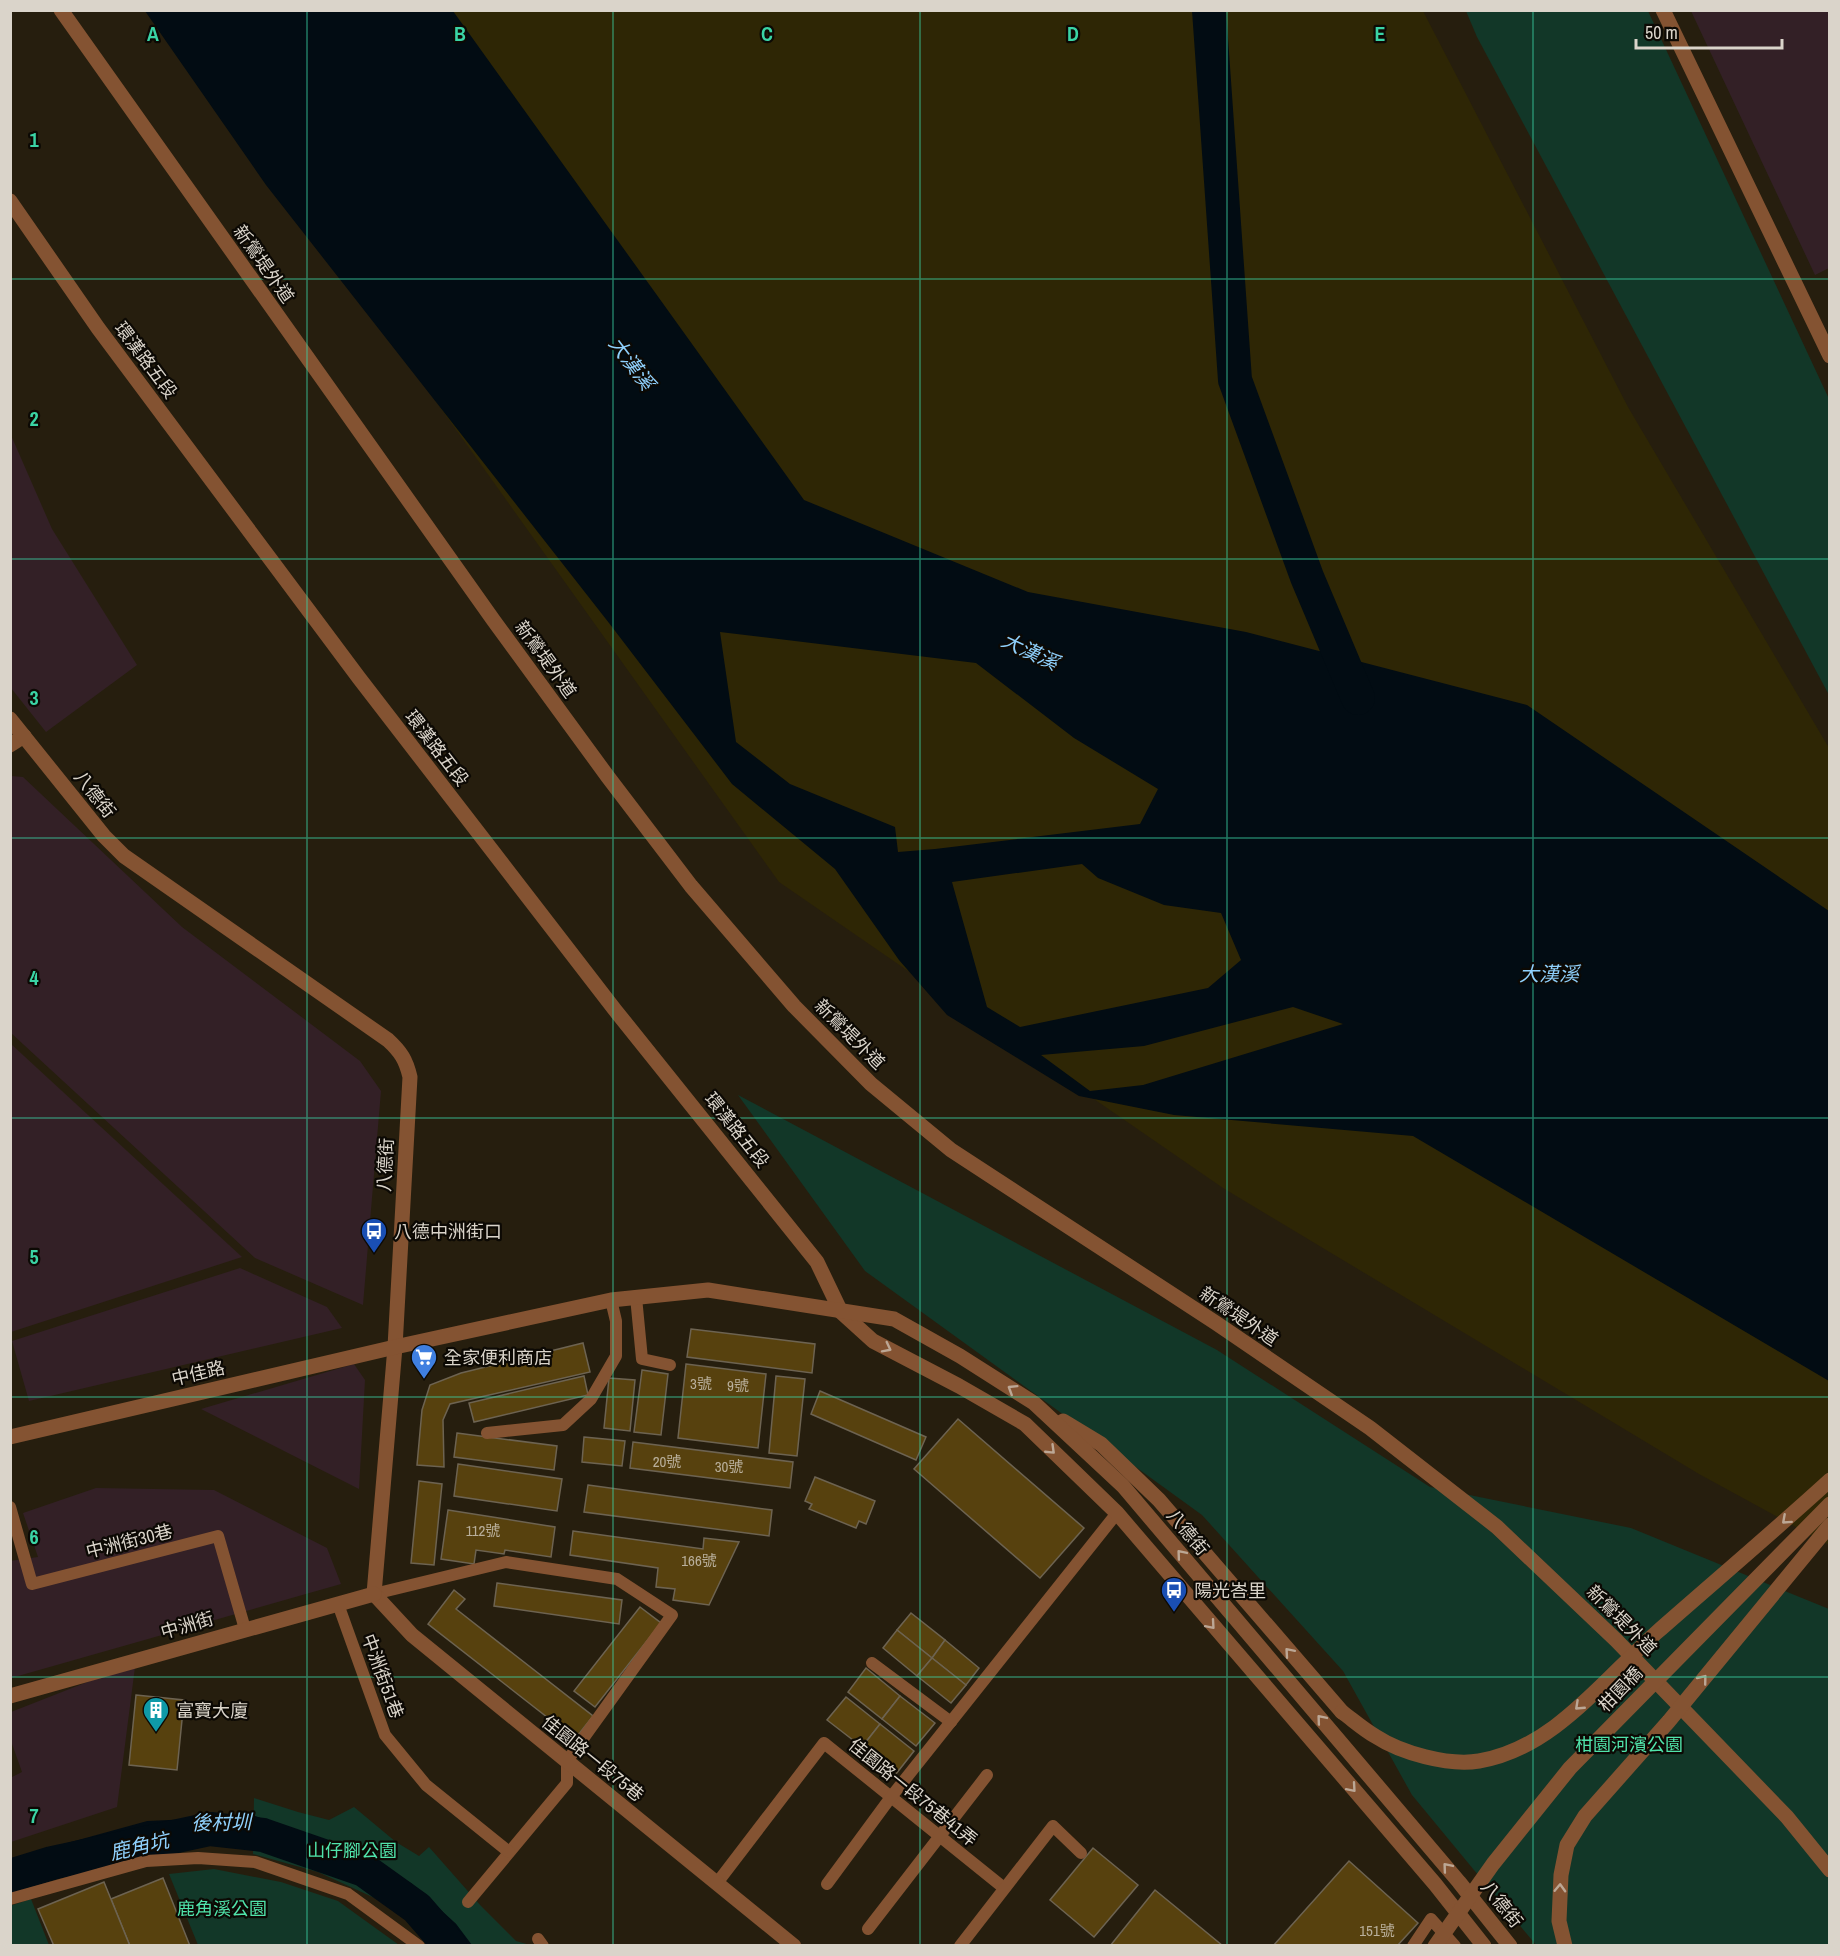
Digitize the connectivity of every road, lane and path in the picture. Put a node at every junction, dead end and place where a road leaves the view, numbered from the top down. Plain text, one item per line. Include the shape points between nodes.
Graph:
1 (61, 10) edge
2 (1663, 10) edge
3 (10, 201) edge
4 (1830, 356) edge
5 (10, 719) edge
6 (24, 736) junction
7 (10, 745) edge
8 (636, 1297) junction
9 (611, 1300) junction
10 (841, 1312) junction
11 (395, 1347) junction
12 (670, 1365) dead end
13 (1034, 1403) junction
14 (487, 1433) dead end
15 (10, 1437) edge
16 (1830, 1480) edge
17 (1830, 1504) edge
18 (10, 1507) edge
19 (1117, 1513) junction
20 (1830, 1526) edge
21 (374, 1594) junction
22 (338, 1604) junction
23 (245, 1629) junction
24 (872, 1663) dead end
25 (10, 1696) edge
26 (951, 1722) junction
27 (567, 1761) junction
28 (987, 1775) dead end
29 (891, 1797) junction
30 (940, 1836) junction
31 (509, 1852) junction
32 (1081, 1853) dead end
33 (1830, 1870) edge
34 (717, 1883) junction
35 (827, 1884) dead end
36 (1004, 1888) junction
37 (10, 1899) edge
38 (468, 1902) dead end
39 (868, 1929) dead end
40 (419, 1946) edge
41 (794, 1946) edge
42 (960, 1946) edge
43 (1413, 1946) edge
44 (1435, 1946) edge
45 (1455, 1946) edge
46 (1484, 1946) edge
47 (1510, 1946) edge
48 (1564, 1946) edge

1 - 33 street, 新鶯堤外道 via 568,722 691,886 794,1006 871,1084 951,1150 1370,1428 1497,1527 1616,1640 1787,1817
2 - 4 street
3 - 10 street, 環漢路五段 via 98,328 359,678 615,1010 818,1262
5 - 6 street, 八德街
6 - 7 street
6 - 11 street, 八德街 via 124,856 401,1051 410,1077
8 - 9 street, 八德街
8 - 10 street, 八德街 via 708,1290
8 - 12 lane via 642,1359
9 - 11 street, 八德街
9 - 14 lane via 616,1321 616,1356 591,1399 563,1425
13 -> 10 street, 八德街 via 894,1319
10 -> 19 street via 873,1341 1025,1424
11 - 15 street, 中佳路
11 - 21 street
16 -> 13 street, bridge via 1564,1720 1508,1754 1477,1761 1448,1761 1420,1755 1376,1737 1342,1712 1159,1500 1101,1444
47 -> 13 street, 八德街 via 1123,1486
17 - 44 street, 柑園橋, bridge via 1570,1768 1493,1864
18 - 23 lane, 中洲街30巷 via 32,1584 218,1536
19 - 26 lane
19 -> 46 street
48 -> 20 street, bridge via 1559,1921 1561,1875 1567,1845 1585,1816
21 - 22 street, 中洲街
21 - 27 street, 佳園路一段75巷 via 412,1635
21 - 27 lane via 506,1562 617,1579 672,1616
22 - 23 street, 中洲街
22 - 31 lane, 中洲街51巷 via 386,1735 426,1785
23 - 25 street, 中洲街
24 - 26 lane
26 - 29 lane
27 - 31 lane via 567,1783
27 - 34 street, 佳園路一段75巷
28 - 30 lane
29 - 30 lane, 佳園路一段75巷41弄
29 - 34 lane, 佳園路一段75巷41弄 via 824,1743
29 - 35 lane
30 - 36 lane, 佳園路一段75巷41弄
30 - 39 lane
31 - 38 lane
32 - 36 lane via 1053,1826
34 - 41 street, 佳園路一段75巷
36 - 42 lane
37 - 40 lane via 146,1861 198,1858 255,1862 348,1894
43 - 45 lane via 1431,1919

